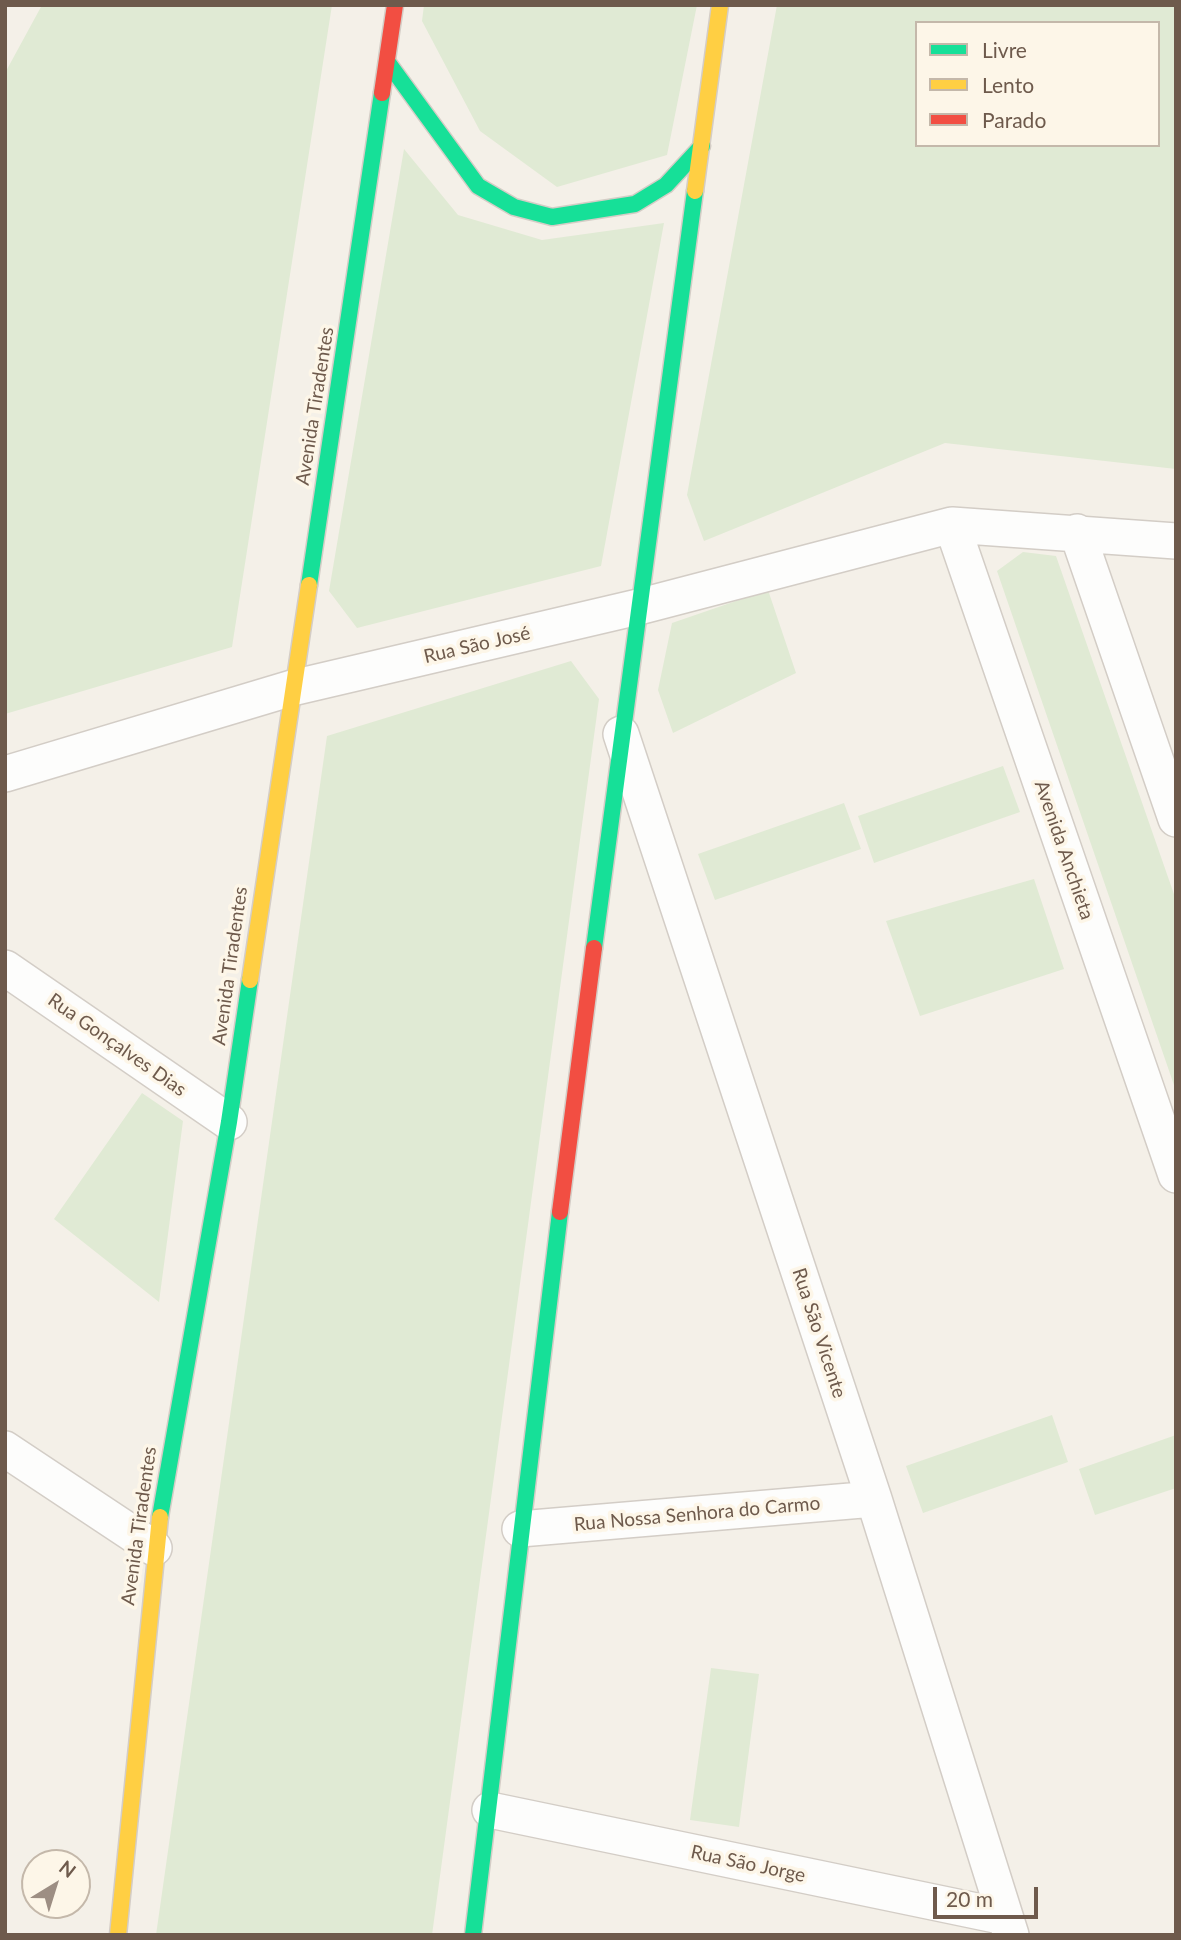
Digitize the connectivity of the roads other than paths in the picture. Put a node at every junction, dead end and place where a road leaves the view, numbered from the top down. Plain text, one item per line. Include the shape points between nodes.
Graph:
1 (395, 5) edge
2 (720, 5) edge
3 (389, 64) junction
4 (702, 146) junction
5 (953, 525) junction
6 (1077, 532) junction
7 (1176, 541) edge
8 (638, 607) junction
9 (292, 688) junction
10 (621, 734) junction
11 (5, 774) edge
12 (1176, 819) edge
13 (5, 968) edge
14 (229, 1122) junction
15 (1176, 1175) edge
16 (5, 1449) edge
17 (874, 1499) junction
18 (520, 1529) junction
19 (154, 1548) junction
20 (490, 1810) junction
21 (1008, 1926) edge
22 (118, 1935) edge
23 (473, 1935) edge

1 - 3 street, Avenida Tiradentes
2 - 4 street
3 - 4 street via 478,186 514,207 552,217 635,204 666,185
3 - 9 street, Avenida Tiradentes
4 - 8 street
5 - 6 street, Rua São José
5 - 8 street, Rua São José
5 - 15 street, Avenida Anchieta
6 - 7 street, Rua São José
6 - 12 street
8 - 9 street, Rua São José
8 - 10 street
9 - 11 street, Rua São José
9 - 14 street, Avenida Tiradentes
10 - 17 street, Rua São Vicente
10 - 18 street
13 - 14 street, Rua Gonçalves Dias
14 - 19 street, Avenida Tiradentes
16 - 19 street
17 - 18 street, Rua Nossa Senhora do Carmo
17 - 21 street, Rua São Vicente
18 - 20 street
19 - 22 street, Avenida Tiradentes
20 - 21 street, Rua São Jorge
20 - 23 street

